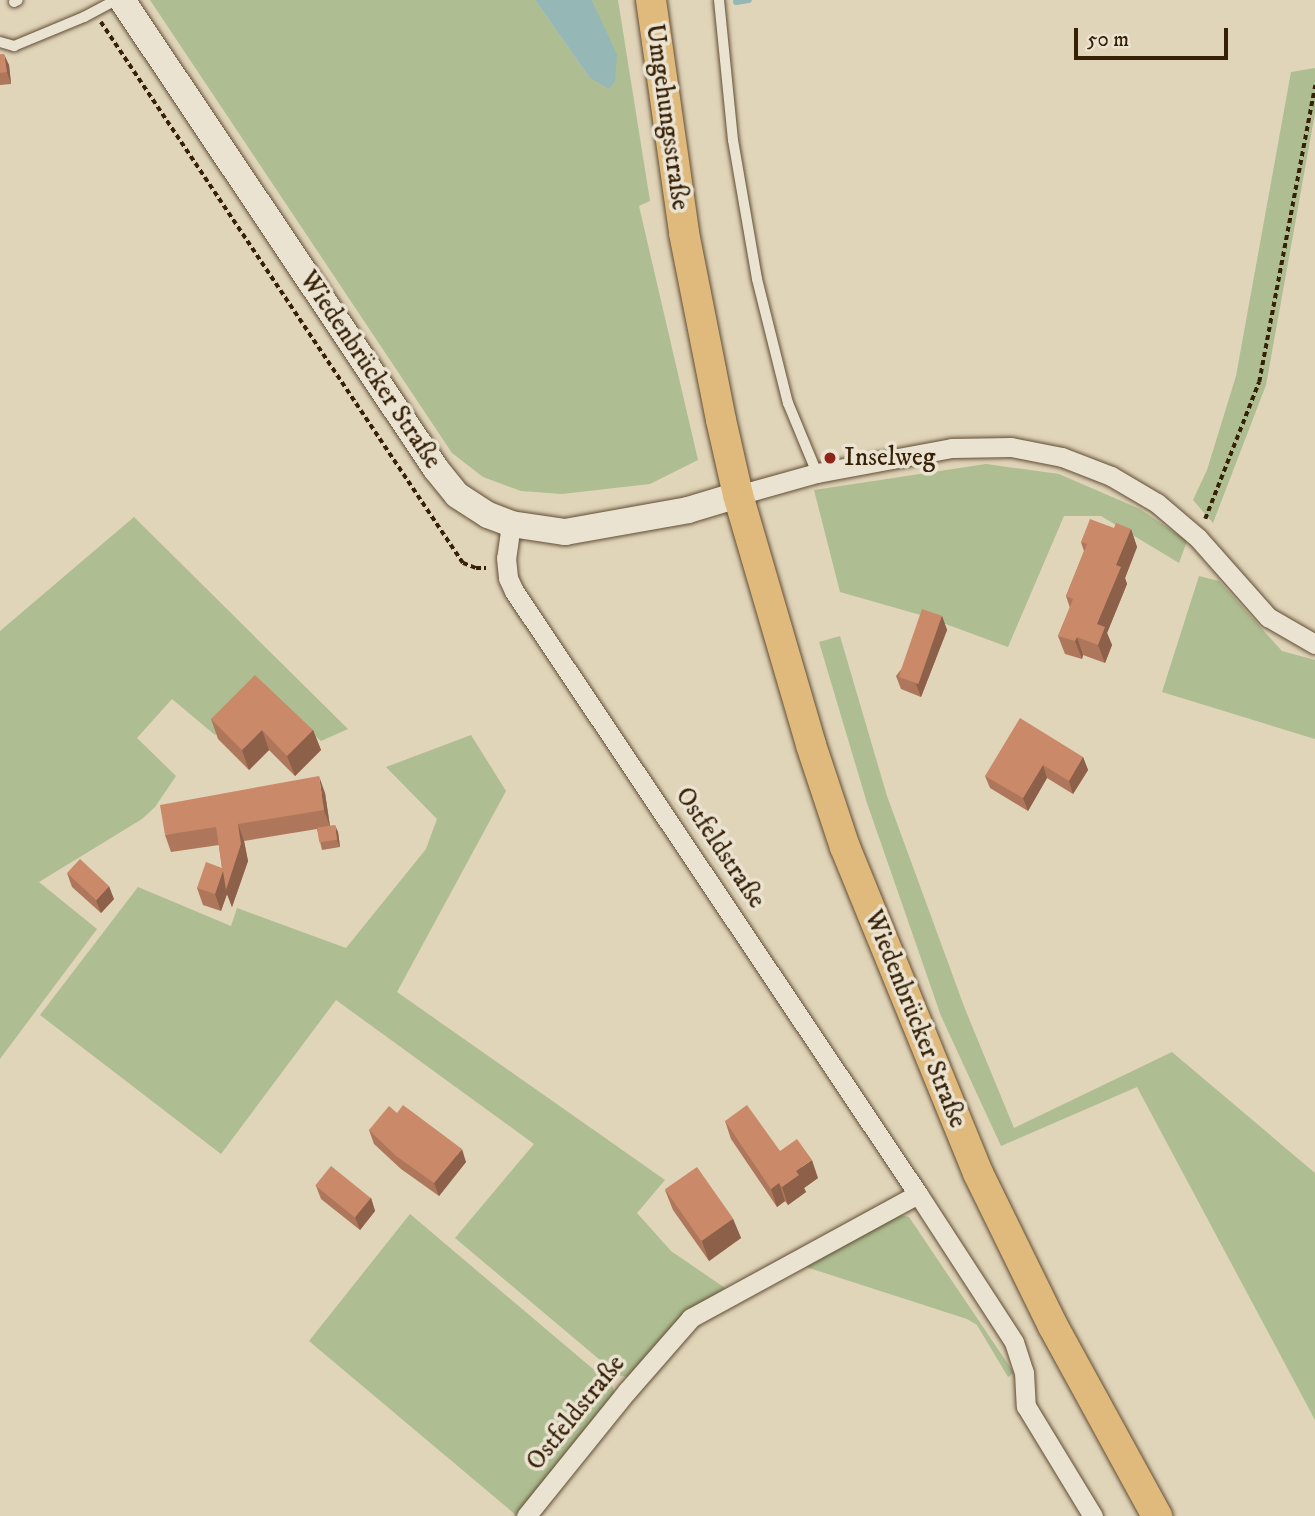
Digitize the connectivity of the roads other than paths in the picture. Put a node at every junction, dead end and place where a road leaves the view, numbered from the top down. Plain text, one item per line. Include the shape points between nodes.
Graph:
1 (116, 0) edge
2 (122, 0) edge
3 (651, 0) edge
4 (719, 0) edge
5 (0, 42) edge
6 (684, 233) joint
7 (817, 473) junction
8 (738, 495) junction
9 (511, 524) junction
10 (1315, 644) edge
11 (918, 1194) junction
12 (526, 1516) edge
13 (1093, 1516) edge
14 (1157, 1516) edge

1 - 5 lane via 14,46
2 - 9 main road, Wiedenbrücker Straße via 436,469 471,505
3 - 6 main road, Umgehungsstraße
4 - 7 lane via 733,141 757,279 788,403
6 - 8 main road, Wiedenbrücker Straße
7 - 8 street
7 - 10 street via 984,445 1037,451 1087,466 1135,489 1198,538 1268,617
8 - 9 main road, Wiedenbrücker Straße via 688,510 587,529 545,531
8 - 14 main road, Wiedenbrücker Straße via 845,847 916,1027 1015,1250
9 - 11 street, Ostfeldstraße via 506,566 514,590
11 - 12 street, Ostfeldstraße via 691,1318
11 - 13 street, Ostfeldstraße via 1014,1342 1024,1372 1026,1406

